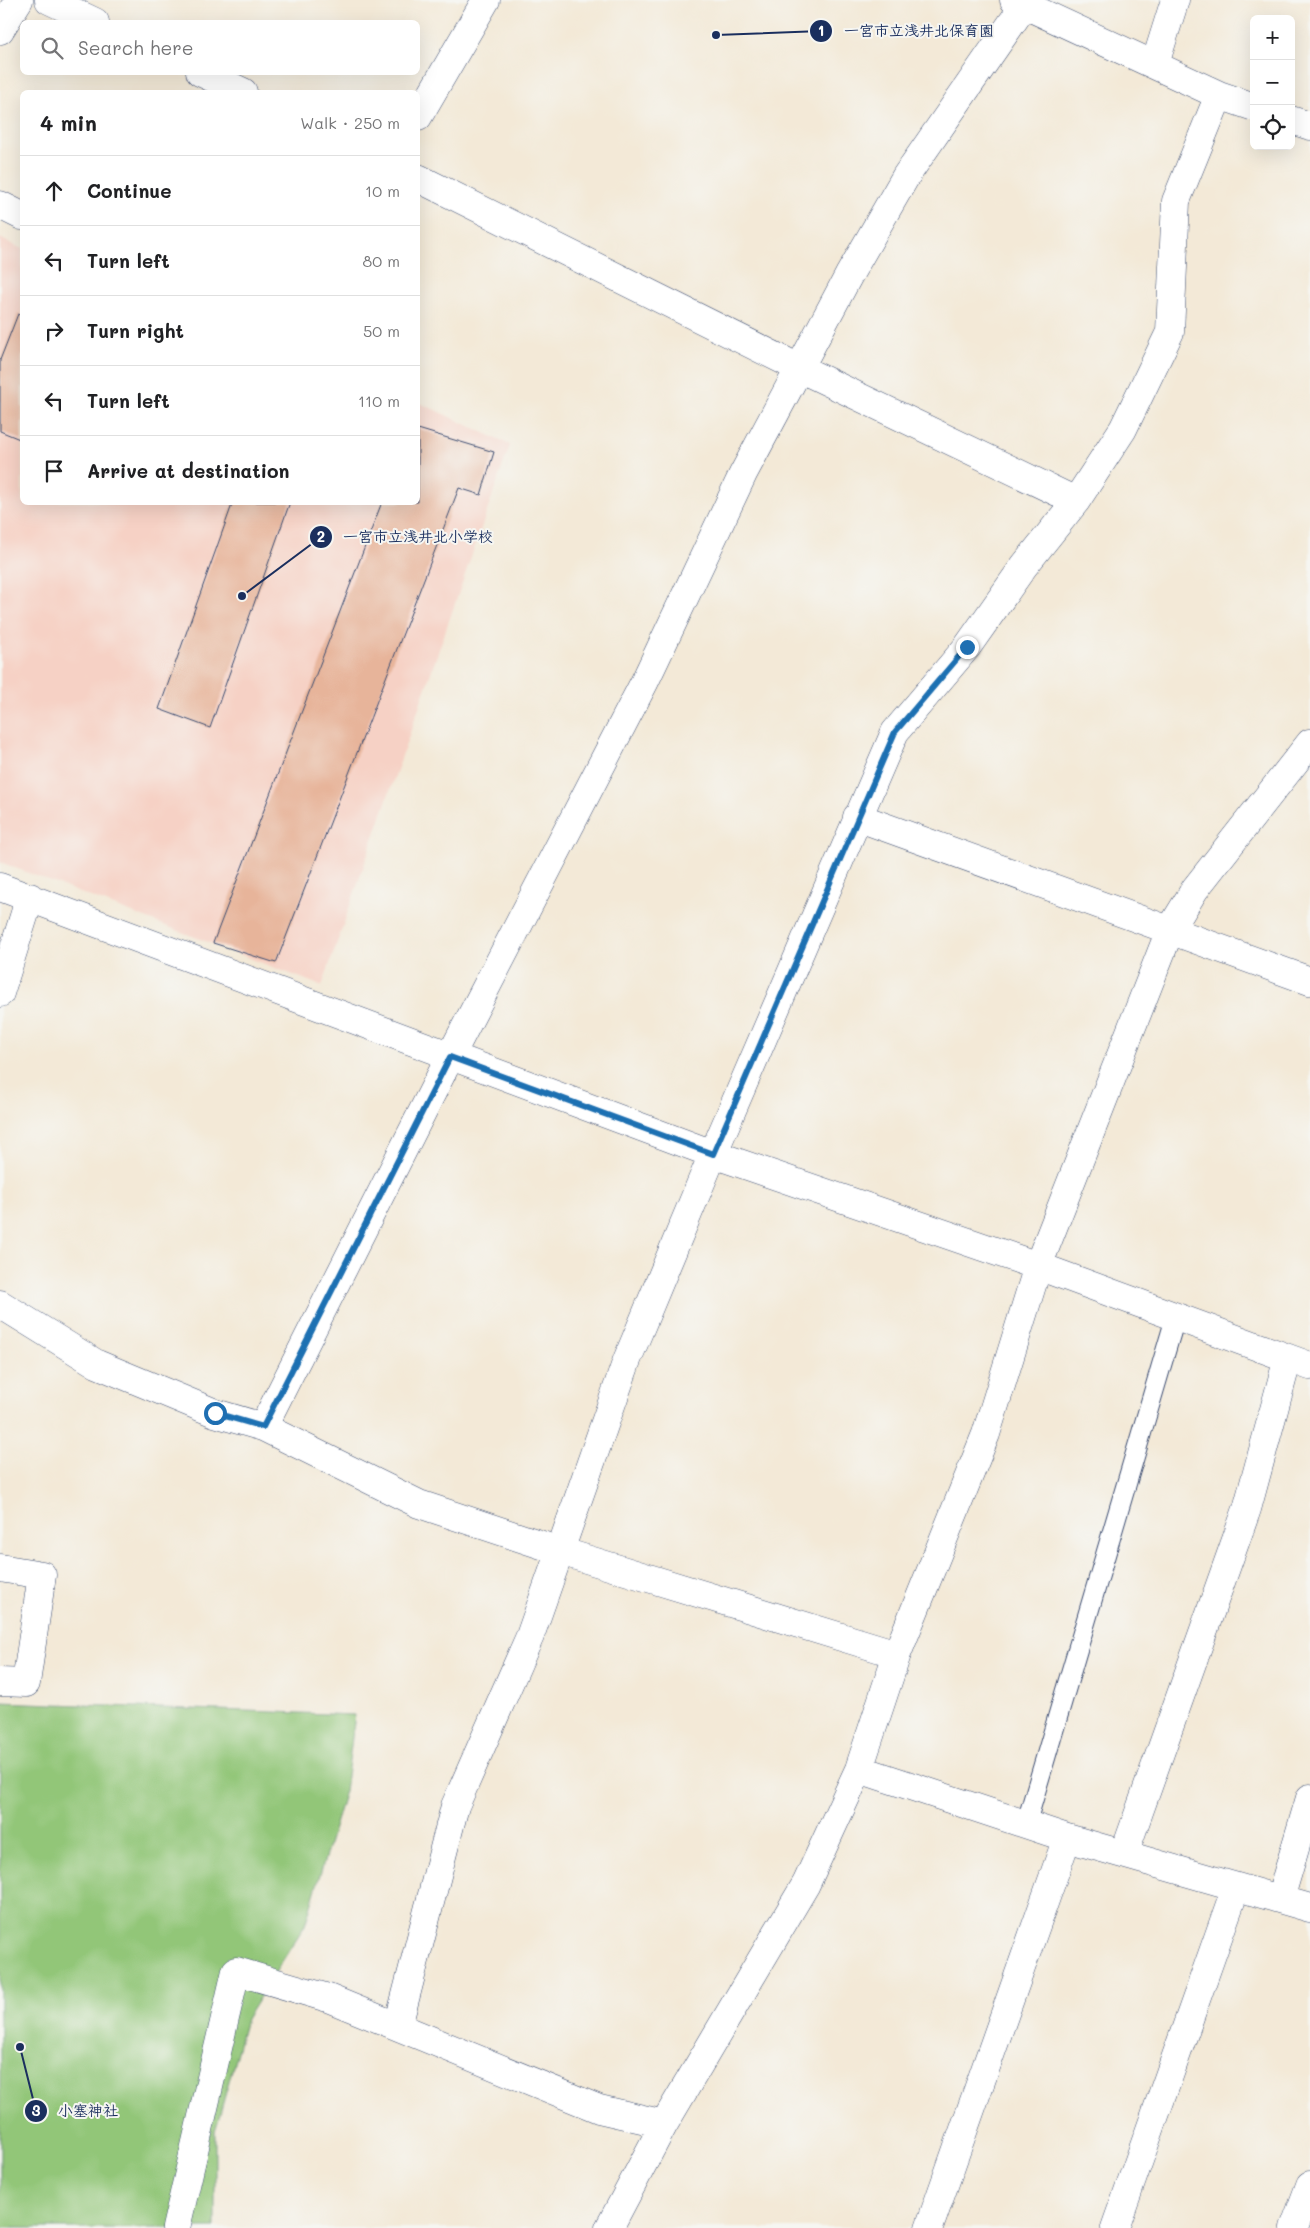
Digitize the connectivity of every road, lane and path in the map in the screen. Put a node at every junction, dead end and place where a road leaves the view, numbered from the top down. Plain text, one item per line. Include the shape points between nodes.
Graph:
1 (19, 0) edge
2 (49, 0) edge
3 (486, 0) edge
4 (1175, 0) edge
5 (1022, 1) edge
6 (91, 20) edge
7 (0, 30) edge
8 (1155, 64) junction
9 (206, 75) edge
10 (239, 90) edge
11 (1219, 95) junction
12 (1250, 106) edge
13 (420, 114) edge
14 (1295, 121) edge
15 (1310, 126) edge
16 (420, 179) edge
17 (0, 205) edge
18 (20, 215) edge
19 (800, 368) junction
20 (1076, 501) junction
21 (1310, 743) edge
22 (857, 817) junction
23 (0, 887) edge
24 (30, 897) junction
25 (1170, 930) junction
26 (1310, 981) edge
27 (0, 993) edge
28 (450, 1057) junction
29 (713, 1154) junction
30 (1038, 1266) junction
31 (0, 1304) edge
32 (1176, 1316) junction
33 (1299, 1362) edge
34 (263, 1427) junction
35 (560, 1551) junction
36 (0, 1568) edge
37 (897, 1654) junction
38 (0, 1682) edge
39 (859, 1769) junction
40 (1310, 1798) edge
41 (1026, 1824) junction
42 (1067, 1838) junction
43 (1124, 1854) junction
44 (1236, 1886) junction
45 (1280, 1899) junction
46 (1310, 1908) edge
47 (398, 2026) junction
48 (664, 2124) junction
49 (1310, 2185) edge
50 (176, 2228) edge
51 (609, 2228) edge
52 (929, 2228) edge
53 (1115, 2228) edge
54 (1294, 2228) edge

1 - 7 street
2 - 6 street
3 - 13 street
4 - 8 street
5 - 8 street
5 - 19 street via 906,176
8 - 11 street
9 - 10 street
11 - 12 street
11 - 20 street via 1176,201 1170,332 1123,429
14 - 15 street
16 - 19 street
17 - 18 street
19 - 20 street
19 - 28 street via 743,474 645,681
20 - 22 street via 1024,566 967,647 895,732
21 - 25 street via 1195,889
22 - 25 street
22 - 29 street
23 - 24 street
24 - 27 street
24 - 28 street
25 - 26 street
25 - 30 street
28 - 29 street
28 - 34 street
29 - 30 street
29 - 35 street via 627,1360
30 - 32 street
30 - 37 street via 986,1434
31 - 34 street via 97,1364 215,1413
32 - 33 street
32 - 41 lane
33 - 43 street
34 - 35 street via 420,1504
35 - 37 street
35 - 47 street via 530,1636 455,1806
36 - 38 street via 42,1575 26,1683
37 - 39 street
39 - 41 street
39 - 48 street via 806,1884
40 - 45 street
41 - 42 street
42 - 43 street
42 - 52 street
43 - 44 street
44 - 45 street
44 - 53 street
45 - 46 street
47 - 48 street via 599,2109
47 - 50 street via 328,1998 236,1970
48 - 51 street
49 - 54 street

